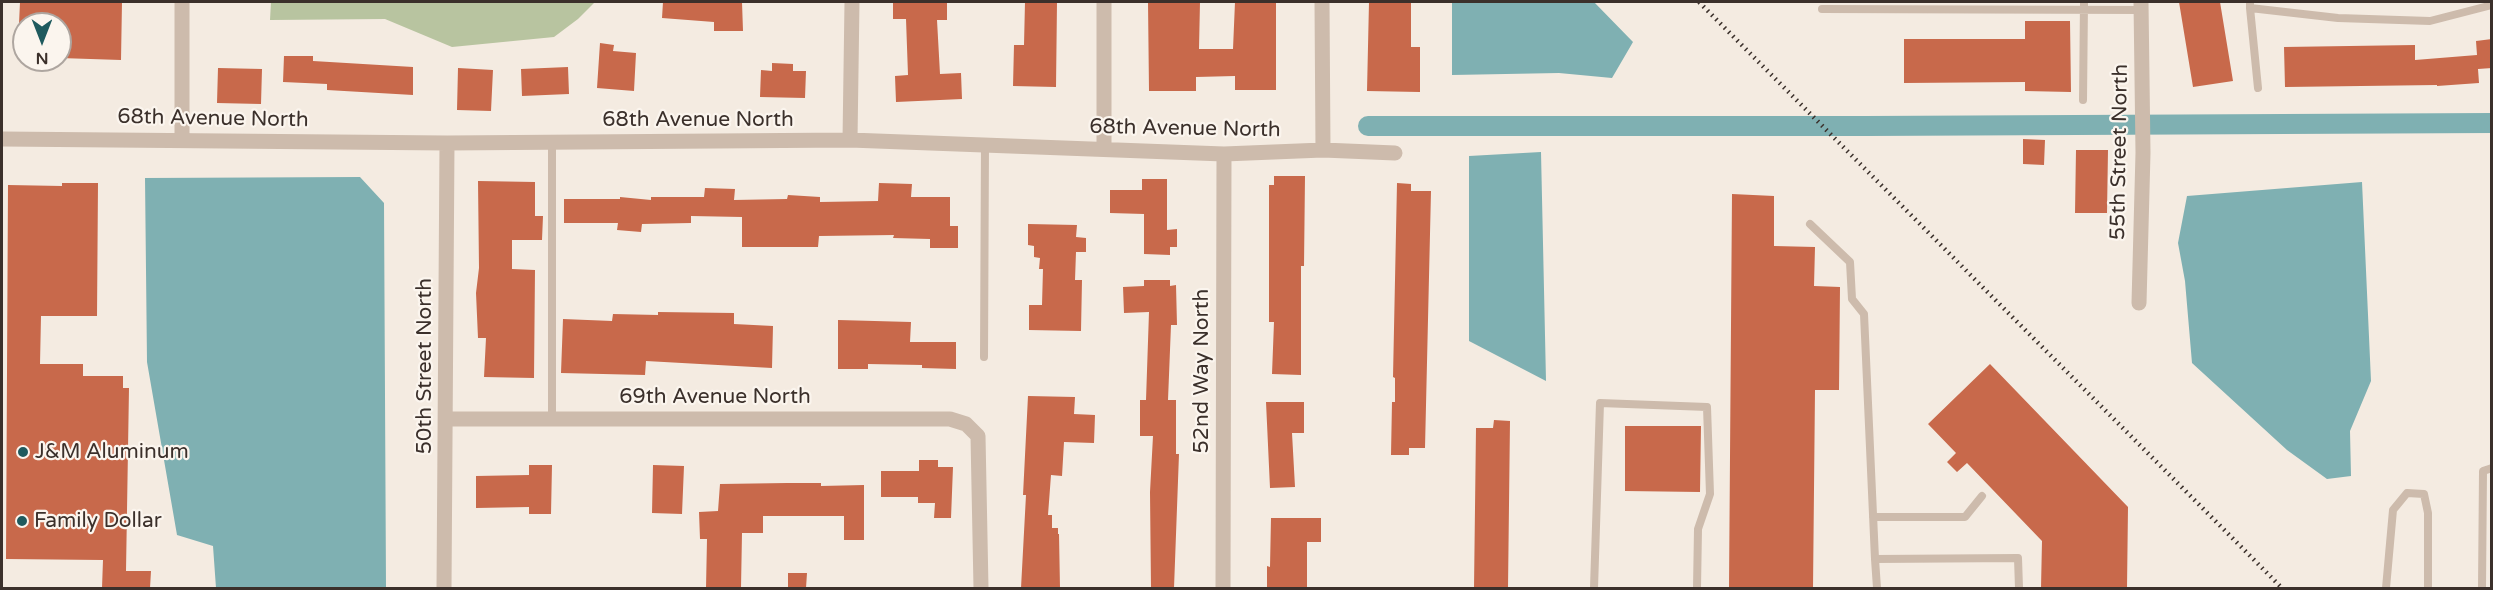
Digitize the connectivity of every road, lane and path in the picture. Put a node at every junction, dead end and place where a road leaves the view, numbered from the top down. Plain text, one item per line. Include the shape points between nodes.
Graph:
1 (182, 2) edge
2 (852, 2) edge
3 (1104, 2) edge
4 (1322, 2) edge
5 (2084, 2) edge
6 (2250, 5) edge
7 (2492, 5) edge
8 (2141, 6) edge
9 (1822, 9) dead end
10 (2084, 10) junction
11 (2258, 88) dead end
12 (2083, 100) dead end
13 (2, 139) edge
14 (182, 139) junction
15 (850, 140) junction
16 (552, 142) junction
17 (447, 143) junction
18 (985, 144) junction
19 (1104, 149) junction
20 (1323, 150) junction
21 (1395, 153) dead end
22 (1224, 154) junction
23 (1810, 224) dead end
24 (2139, 303) dead end
25 (984, 357) dead end
26 (552, 418) junction
27 (446, 419) junction
28 (2492, 468) edge
29 (1982, 496) dead end
30 (1873, 517) junction
31 (1875, 559) junction
32 (444, 588) edge
33 (981, 588) edge
34 (1223, 588) edge
35 (1594, 588) edge
36 (1697, 588) edge
37 (1877, 588) edge
38 (2019, 588) edge
39 (2386, 588) edge
40 (2428, 588) edge
41 (2482, 588) edge

1 - 14 street
2 - 15 street
3 - 19 street
4 - 20 street
5 - 10 lane
6 - 7 lane via 2338,18 2430,21
6 - 11 lane
8 - 10 lane
8 - 24 street, 55th Street North
9 - 10 lane
10 - 12 lane
13 - 14 street, 68th Avenue North
14 - 17 street, 68th Avenue North
15 - 16 street, 68th Avenue North
15 - 18 street, 68th Avenue North
16 - 17 street, 68th Avenue North
16 - 26 lane
17 - 27 street, 50th Street North
18 - 19 street, 68th Avenue North
18 - 25 lane
19 - 22 street, 68th Avenue North
20 - 21 street, 68th Avenue North
20 - 22 street, 68th Avenue North
22 - 34 street, 52nd Way North
23 - 30 lane via 1850,262 1852,299 1864,314
26 - 27 street, 69th Avenue North
26 - 33 street, 69th Avenue North via 950,419 966,424 978,436
27 - 32 street, 50th Street North
28 - 41 lane via 2483,471
29 - 30 lane via 1965,517
30 - 31 lane
31 - 37 lane
31 - 38 lane via 2018,558
35 - 36 lane via 1600,403 1707,407 1710,494 1698,529
39 - 40 lane via 2393,510 2407,493 2424,494 2428,513

